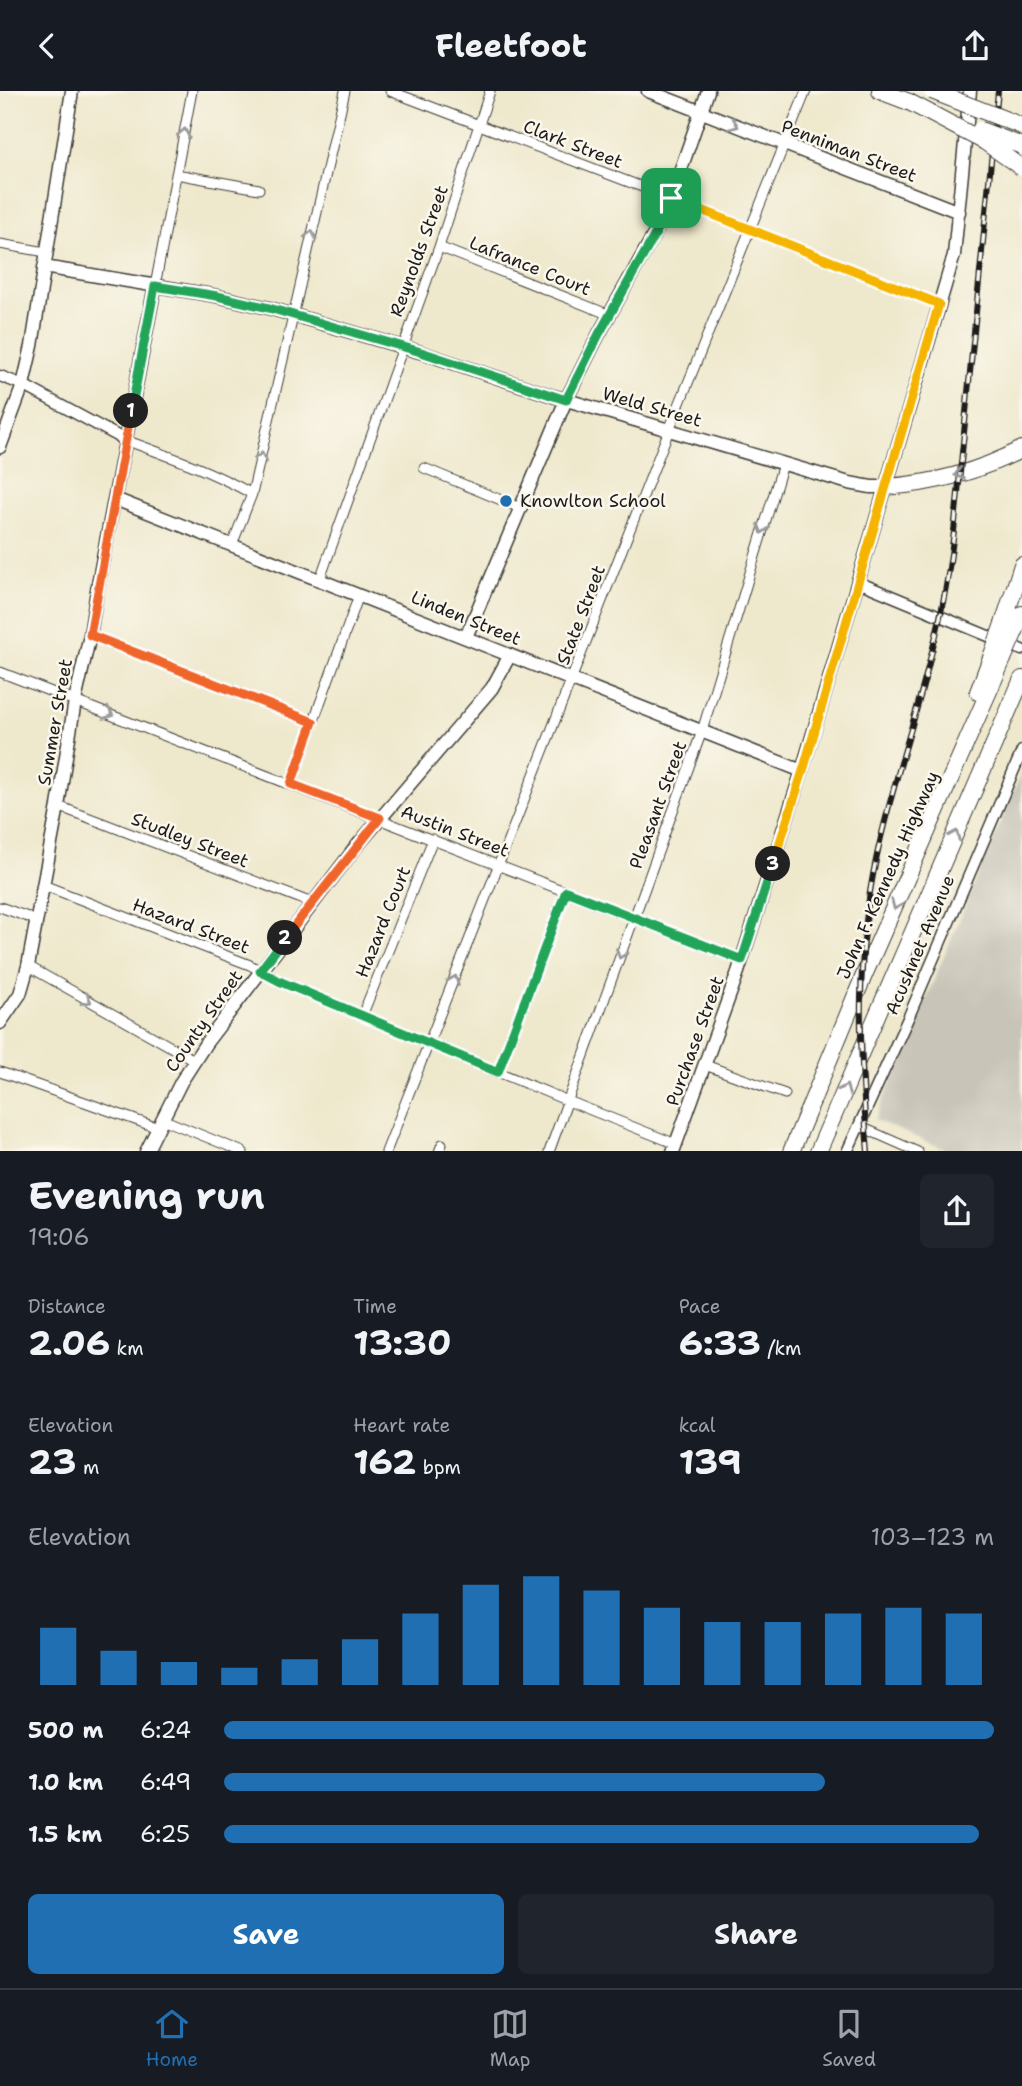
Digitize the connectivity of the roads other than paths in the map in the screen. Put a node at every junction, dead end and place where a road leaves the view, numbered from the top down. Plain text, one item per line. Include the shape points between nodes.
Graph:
1 (72, 91) edge
2 (191, 91) edge
3 (345, 91) edge
4 (390, 91) edge
5 (490, 91) edge
6 (648, 91) edge
7 (708, 91) edge
8 (806, 91) edge
9 (880, 91) edge
10 (932, 91) edge
11 (970, 91) edge
12 (909, 102) junction
13 (701, 112) junction
14 (479, 125) junction
15 (1022, 126) edge
16 (784, 145) junction
17 (1022, 146) edge
18 (1022, 168) edge
19 (176, 174) junction
20 (259, 190) dead end
21 (671, 198) junction
22 (959, 212) junction
23 (750, 229) junction
24 (0, 244) edge
25 (439, 247) junction
26 (46, 252) junction
27 (44, 267) junction
28 (155, 286) junction
29 (939, 304) junction
30 (293, 315) junction
31 (610, 315) junction
32 (402, 346) junction
33 (0, 376) edge
34 (23, 384) junction
35 (566, 400) junction
36 (669, 430) junction
37 (125, 440) junction
38 (0, 447) edge
39 (1022, 449) edge
40 (783, 464) junction
41 (424, 468) dead end
42 (885, 487) junction
43 (252, 494) junction
44 (115, 499) junction
45 (520, 508) junction
46 (232, 545) junction
47 (1022, 565) edge
48 (320, 579) junction
49 (858, 582) junction
50 (359, 595) junction
51 (1014, 622) edge
52 (90, 635) junction
53 (466, 637) junction
54 (1022, 650) edge
55 (510, 655) junction
56 (0, 672) edge
57 (572, 679) junction
58 (1022, 679) edge
59 (75, 701) junction
60 (313, 722) junction
61 (702, 731) junction
62 (1022, 751) edge
63 (803, 771) junction
64 (291, 784) junction
65 (58, 806) junction
66 (380, 818) junction
67 (433, 839) junction
68 (499, 865) junction
69 (43, 885) junction
70 (566, 891) junction
71 (312, 903) junction
72 (0, 907) edge
73 (634, 918) junction
74 (36, 920) junction
75 (742, 960) junction
76 (28, 967) junction
77 (260, 971) junction
78 (362, 1016) junction
79 (0, 1023) edge
80 (429, 1043) junction
81 (194, 1060) junction
82 (705, 1065) junction
83 (0, 1072) edge
84 (498, 1072) junction
85 (785, 1094) dead end
86 (568, 1101) junction
87 (160, 1124) junction
88 (859, 1126) junction
89 (675, 1148) edge
90 (146, 1151) edge
91 (243, 1151) edge
92 (386, 1151) edge
93 (549, 1151) edge
94 (791, 1151) edge
95 (818, 1151) edge
96 (847, 1151) edge
97 (918, 1151) edge

1 - 26 main road
19 -> 2 street, Summer Street
30 -> 3 street
4 - 14 street, Clark Street
5 - 14 street, Reynolds Street
6 - 13 main road, Penniman Street
7 - 13 main road
8 - 16 street, State Street
9 - 12 highway
10 - 15 highway, bridge
11 - 22 main road, Purchase Street
12 - 17 highway, bridge
12 - 18 highway, bridge via 985,142
13 -> 16 main road, Penniman Street
13 - 21 main road
14 - 21 street, Clark Street
14 - 25 street, Reynolds Street
16 - 22 main road, Penniman Street
16 - 23 street, State Street
19 - 20 street
19 - 28 street, Summer Street
21 - 23 street, Clark Street
21 - 31 main road
22 - 29 main road, Purchase Street via 955,249
23 - 29 street, Clark Street
23 - 36 street, State Street
24 - 26 street
25 - 31 street, Lafrance Court
25 - 32 street, Reynolds Street
26 - 27 main road
27 - 28 main road, Weld Street
27 - 34 main road
28 - 30 main road, Weld Street
28 - 37 main road, Summer Street
29 - 42 main road, Purchase Street
30 - 32 main road, Weld Street
43 -> 30 street
31 - 35 main road
32 - 35 main road, Weld Street
32 - 48 street, Reynolds Street
33 - 34 street
34 - 37 street
34 - 38 main road
35 - 36 main road, Weld Street
35 - 45 main road
36 - 40 main road, Weld Street
36 - 57 street, State Street
37 - 43 street via 221,476
37 - 44 main road, Summer Street
39 -> 42 highway via 955,475
40 - 42 main road, Weld Street via 860,486
40 -> 61 street, Pleasant Street
41 - 45 street
42 - 49 main road, Purchase Street
43 - 46 street
44 - 46 main road, Linden Street
44 - 52 main road, Summer Street
45 - 53 main road
46 - 48 main road, Linden Street
47 - 51 highway, John F. Kennedy Highway
48 - 50 main road, Linden Street
49 - 54 street
49 - 63 main road, Purchase Street
50 - 53 main road, Linden Street
50 - 60 street
51 -> 94 highway, John F. Kennedy Highway, bridge
52 - 59 main road, Summer Street
52 - 60 street
53 - 55 main road, Linden Street
55 - 57 main road, Linden Street
55 - 66 main road, County Street via 492,688
56 - 59 street, Austin Street
57 - 61 main road, Linden Street
57 - 68 street, State Street
95 -> 58 highway
59 -> 64 street, Austin Street
59 - 65 main road, Summer Street
60 - 64 street
61 - 63 main road, Linden Street
61 - 73 street, Pleasant Street
62 - 88 street, Acushnet Avenue
63 - 75 main road, Purchase Street
64 - 66 street, Austin Street
65 - 69 main road, Summer Street
65 - 71 street, Studley Street
66 - 67 street, Austin Street
66 - 71 main road, County Street
67 - 68 street, Austin Street
67 - 78 street, Hazard Court
68 - 70 street, Austin Street
80 -> 68 street, State Street
69 - 74 main road, Summer Street
69 - 77 street, Hazard Street
70 - 73 street, Austin Street
70 - 84 street
71 - 77 main road, County Street
72 - 74 street
73 - 75 street, Austin Street
73 -> 86 street, Pleasant Street
74 - 76 main road, Summer Street
75 - 82 main road, Purchase Street
76 - 79 main road, Summer Street via 20,994
76 -> 81 street
77 - 78 street, Hazard Street
77 - 81 main road, County Street
78 - 80 street, Hazard Street
80 - 84 street, Hazard Street
80 - 92 street, State Street
81 - 87 main road, County Street
82 - 85 street
82 - 89 main road, Purchase Street
83 - 87 street
84 - 86 street, Hazard Street
86 - 89 street, Hazard Street
86 - 93 street, Pleasant Street
87 - 90 main road, County Street
87 - 91 street
88 - 96 street, Acushnet Avenue
88 - 97 street

